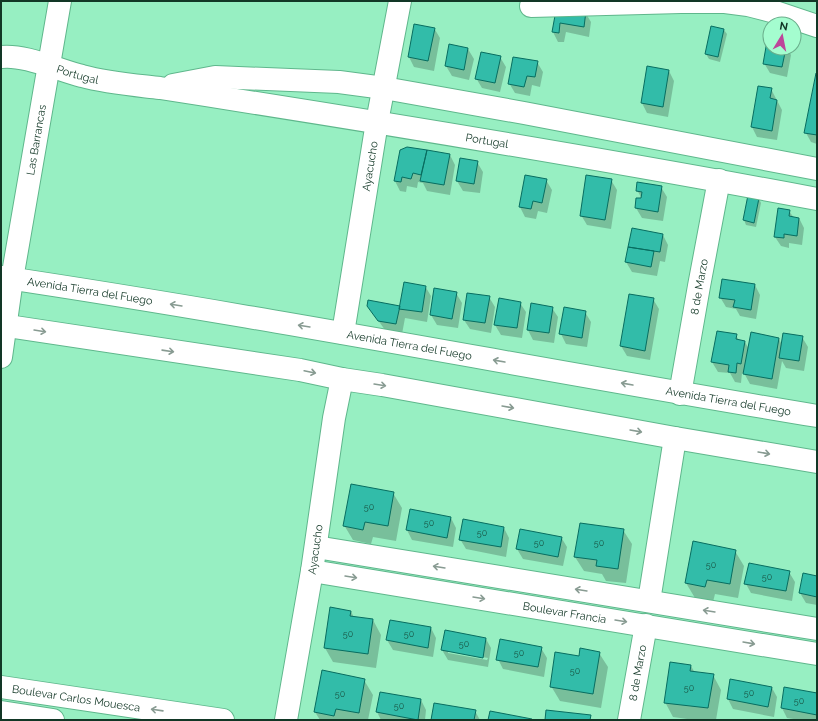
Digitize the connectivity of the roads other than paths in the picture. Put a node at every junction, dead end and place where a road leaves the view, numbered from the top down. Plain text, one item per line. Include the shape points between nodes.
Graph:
1 (60, 1) edge
2 (400, 1) edge
3 (531, 6) dead end
4 (817, 26) edge
5 (1, 57) edge
6 (49, 66) junction
7 (156, 88) junction
8 (384, 88) junction
9 (377, 122) junction
10 (817, 169) edge
11 (720, 180) junction
12 (817, 198) edge
13 (6, 278) edge
14 (3, 326) edge
15 (343, 333) junction
16 (1, 357) edge
17 (342, 379) junction
18 (680, 394) junction
19 (817, 416) edge
20 (675, 438) junction
21 (817, 462) edge
22 (316, 547) junction
23 (312, 571) junction
24 (649, 601) junction
25 (646, 625) junction
26 (817, 629) edge
27 (817, 654) edge
28 (1, 687) edge
29 (1, 712) edge
30 (53, 720) edge
31 (223, 720) edge
32 (286, 720) edge
33 (629, 720) edge

1 - 6 street, Las Barrancas
2 - 8 street, Ayacucho
3 - 4 street via 725,2 775,12
5 - 6 street, Portugal via 29,60
6 - 7 street, Portugal via 83,77
6 - 13 street, Las Barrancas
7 - 8 street, Portugal via 215,77 339,82
7 - 9 street, Portugal
8 - 9 street, Ayacucho
8 - 10 street, Portugal
9 - 11 street, Portugal
9 - 15 street, Ayacucho
11 - 12 street, Portugal
11 - 18 street, 8 de Marzo
13 - 14 street, Las Barrancas
15 -> 13 street, Avenida Tierra del Fuego
14 - 16 street, Las Barrancas
14 -> 17 street via 300,370
18 -> 15 street, Avenida Tierra del Fuego
17 -> 20 street
17 - 22 street, Ayacucho
18 - 19 street, Avenida Tierra del Fuego
20 -> 21 street
20 - 24 street
22 - 23 street, Ayacucho
24 -> 22 street
23 -> 25 street, Boulevar Francia
23 - 32 street, Ayacucho
26 -> 24 street
25 -> 27 street, Boulevar Francia
25 - 33 street, 8 de Marzo
31 -> 28 street, Boulevar Carlos Mouesca
29 - 30 street

